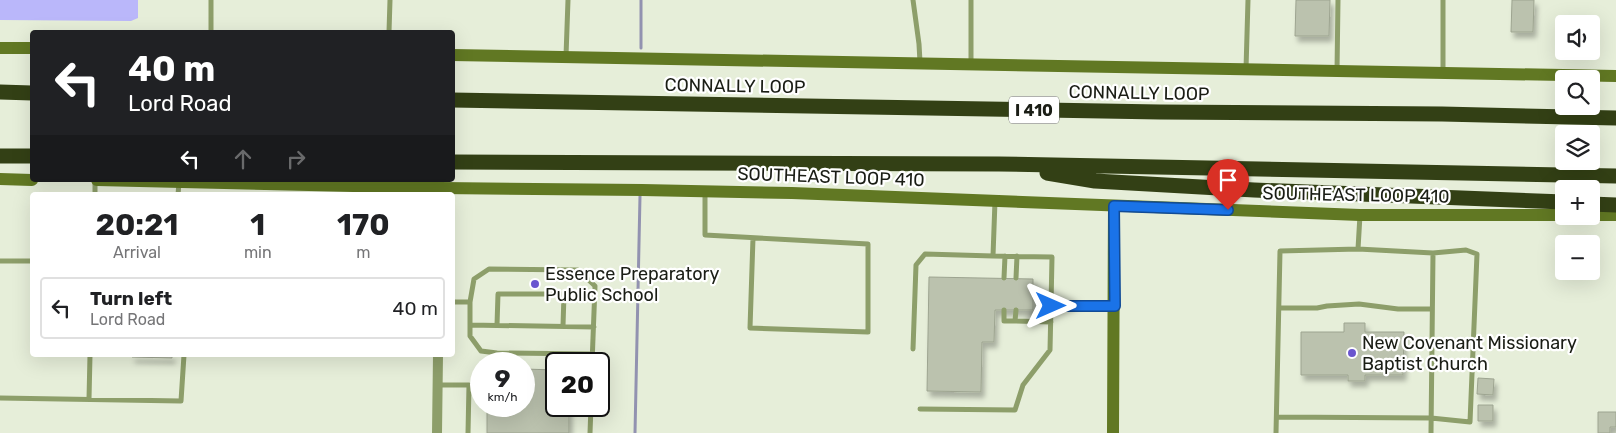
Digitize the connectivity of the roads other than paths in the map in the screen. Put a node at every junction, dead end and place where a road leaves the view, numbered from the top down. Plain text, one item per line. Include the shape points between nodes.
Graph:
1 (211, 0) edge
2 (390, 0) edge
3 (568, 0) edge
4 (913, 0) edge
5 (971, 0) edge
6 (1248, 0) edge
7 (1338, 0) edge
8 (1443, 0) edge
9 (211, 30) edge
10 (389, 30) edge
11 (0, 48) edge
12 (30, 48) edge
13 (455, 55) edge
14 (566, 57) junction
15 (920, 63) junction
16 (971, 64) junction
17 (1246, 69) junction
18 (1337, 71) junction
19 (1443, 73) junction
20 (1616, 76) edge
21 (4, 92) edge
22 (30, 93) edge
23 (455, 100) edge
24 (1616, 118) edge
25 (0, 156) edge
26 (30, 156) edge
27 (455, 162) edge
28 (999, 164) junction
29 (1616, 176) edge
30 (0, 179) edge
31 (30, 180) edge
32 (203, 182) edge
33 (705, 191) junction
34 (441, 192) edge
35 (995, 201) junction
36 (1555, 202) edge
37 (1600, 204) edge
38 (1616, 205) edge
39 (1114, 206) junction
40 (1360, 215) junction
41 (1555, 215) edge
42 (1600, 215) edge
43 (1616, 215) edge
44 (753, 238) junction
45 (1358, 249) junction
46 (1433, 253) junction
47 (993, 256) junction
48 (1005, 256) junction
49 (1017, 256) junction
50 (0, 261) edge
51 (30, 261) edge
52 (1004, 278) dead end
53 (1016, 278) dead end
54 (455, 302) edge
55 (470, 302) junction
56 (1051, 306) junction
57 (1115, 306) junction
58 (1279, 308) junction
59 (1432, 308) junction
60 (1004, 310) dead end
61 (1016, 310) dead end
62 (1015, 322) junction
63 (1051, 322) junction
64 (470, 325) junction
65 (497, 325) junction
66 (563, 326) junction
67 (594, 327) junction
68 (913, 349) dead end
69 (593, 352) edge
70 (545, 354) edge
71 (90, 357) edge
72 (184, 357) edge
73 (438, 357) edge
74 (438, 385) junction
75 (0, 398) edge
76 (89, 399) junction
77 (920, 409) dead end
78 (591, 417) edge
79 (1277, 417) junction
80 (1431, 418) junction
81 (437, 433) edge
82 (468, 433) edge
83 (590, 433) edge
84 (1113, 433) edge
85 (1276, 433) edge
86 (1431, 433) edge

1 - 9 lane
2 - 10 lane
3 - 14 lane
4 - 15 lane
5 - 16 lane
6 - 17 lane
7 - 18 lane
8 - 19 lane
11 - 12 main road
13 - 14 main road
14 - 15 main road
15 - 16 main road
16 - 17 main road
17 - 18 main road
18 - 19 main road
19 - 20 main road
21 - 22 highway
23 - 24 highway, CONNALLY LOOP / I 410
25 - 26 highway
27 - 28 highway
28 - 29 highway
28 - 36 highway via 1095,181
30 - 31 main road
32 - 34 main road, SOUTHEAST LOOP 410
33 - 34 main road, SOUTHEAST LOOP 410
33 - 35 main road, SOUTHEAST LOOP 410
33 - 44 lane via 705,235
35 - 39 main road, SOUTHEAST LOOP 410
35 - 47 lane
37 - 38 highway
39 - 40 main road, SOUTHEAST LOOP 410
39 - 57 main road
40 - 41 main road, SOUTHEAST LOOP 410
40 - 45 lane
42 - 43 main road
44 - 44 lane via 868,244 868,332 750,328
45 - 46 lane
45 - 58 lane via 1280,250
46 - 59 lane
46 - 80 lane via 1466,250 1477,254 1470,422
47 - 48 lane
47 - 68 lane via 925,254 916,265
48 - 49 lane
48 - 52 lane
49 - 53 lane
49 - 56 lane via 1052,257
50 - 51 lane
54 - 55 lane
55 - 64 lane
55 - 67 lane via 474,279 489,269 578,270 595,286
56 - 57 lane
56 - 63 lane
57 - 84 main road
58 - 59 lane via 1359,304 1398,309
58 - 79 lane
59 - 80 lane
60 - 62 lane via 1004,321
61 - 62 lane
62 - 63 lane
63 - 77 lane via 1050,350 1023,385 1015,410
64 - 65 lane
64 - 70 lane via 470,336 481,351
65 - 66 lane
65 - 66 lane via 498,294 564,294
66 - 67 lane
67 - 69 lane
71 - 76 lane
72 - 76 lane via 181,401
73 - 74 street
74 - 81 street
74 - 82 lane via 469,385
75 - 76 lane
78 - 83 lane
79 - 80 lane
79 - 85 lane
80 - 86 lane

